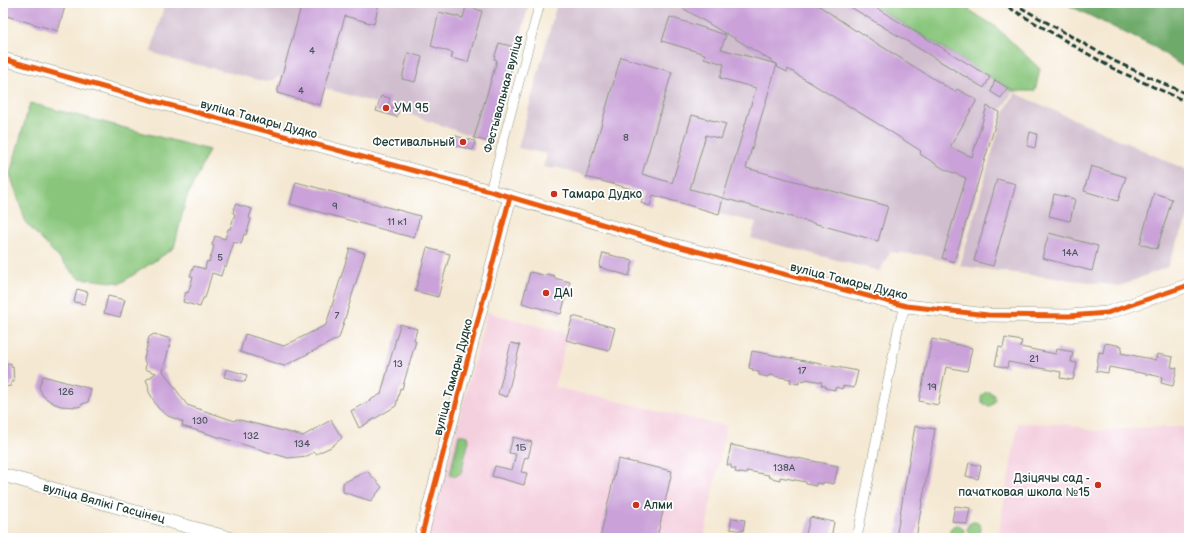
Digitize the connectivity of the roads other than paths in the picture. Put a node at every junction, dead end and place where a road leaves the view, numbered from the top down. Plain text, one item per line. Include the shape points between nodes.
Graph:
1 (540, 3) edge
2 (3, 59) edge
3 (490, 191) junction
4 (510, 197) junction
5 (1189, 285) edge
6 (906, 306) junction
7 (3, 475) edge
8 (229, 538) edge
9 (421, 538) edge
10 (857, 538) edge

1 - 3 street, Фестывальная вуліца
2 - 3 street, вуліца Тамары Дудко
3 - 4 street, вуліца Тамары Дудко
4 - 6 street, вуліца Тамары Дудко via 680,247
4 - 9 street, вуліца Тамары Дудко
5 - 6 street, вуліца Тамары Дудко via 1107,313 988,314
6 - 10 street, вуліца Тамары Дудко via 900,324
7 - 8 street, вуліца Вялікі Гасцінец

